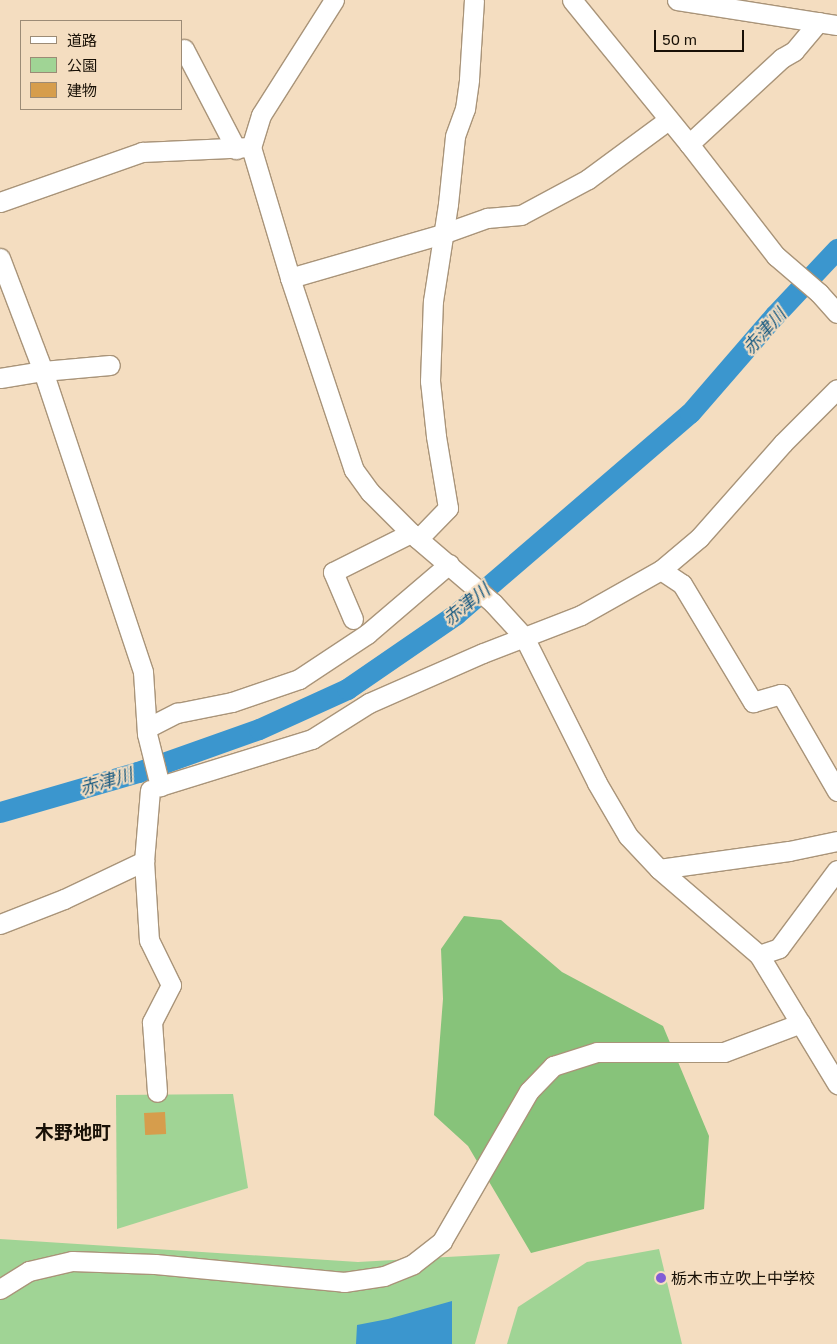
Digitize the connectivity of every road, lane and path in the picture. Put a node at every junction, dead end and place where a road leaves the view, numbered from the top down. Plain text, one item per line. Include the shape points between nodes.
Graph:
1 (334, 0) edge
2 (474, 0) edge
3 (572, 0) edge
4 (677, 0) edge
5 (818, 22) junction
6 (837, 25) edge
7 (184, 49) dead end
8 (668, 120) junction
9 (689, 144) junction
10 (243, 148) junction
11 (0, 202) edge
12 (442, 234) junction
13 (0, 258) edge
14 (290, 278) junction
15 (837, 313) edge
16 (110, 365) dead end
17 (43, 371) junction
18 (0, 378) edge
19 (837, 389) edge
20 (414, 536) junction
21 (452, 567) junction
22 (661, 570) junction
23 (353, 619) dead end
24 (524, 637) junction
25 (147, 731) junction
26 (154, 785) junction
27 (837, 791) edge
28 (837, 841) edge
29 (144, 860) junction
30 (659, 869) junction
31 (837, 870) edge
32 (0, 924) edge
33 (759, 955) junction
34 (801, 1022) junction
35 (837, 1084) edge
36 (157, 1092) dead end
37 (0, 1290) edge

1 - 10 street
2 - 12 street via 470,79 465,109 455,136
3 - 8 street via 649,92
4 - 5 street
5 - 6 street
5 - 9 street via 794,51 782,58
7 - 10 street
8 - 9 street
8 - 12 street via 588,179 521,215 487,218
9 - 15 street via 779,260 819,293
10 - 11 street via 142,152
10 - 14 street
12 - 14 street
12 - 20 street via 433,301 430,381 448,508
13 - 17 street
14 - 20 street via 354,470 370,492
16 - 17 street
17 - 18 street
17 - 25 street via 143,672
19 - 22 street via 783,443 699,538
20 - 21 street
20 - 23 street via 333,572
21 - 24 street via 493,602
21 - 25 street via 367,634 299,679 232,702 177,713
22 - 24 street via 582,615
22 - 27 street via 682,584 753,702 781,694
24 - 26 street via 368,703 312,739 160,786
24 - 30 street via 597,783 628,836
25 - 26 street
26 - 29 street
28 - 30 street
29 - 32 street via 64,899
29 - 36 street via 149,940 171,985 152,1022
30 - 33 street
31 - 33 street via 779,948
33 - 34 street
34 - 35 street
34 - 37 street via 724,1052 597,1052 553,1066 529,1091 442,1241 413,1264 384,1276 344,1282 156,1264 72,1261 29,1271

